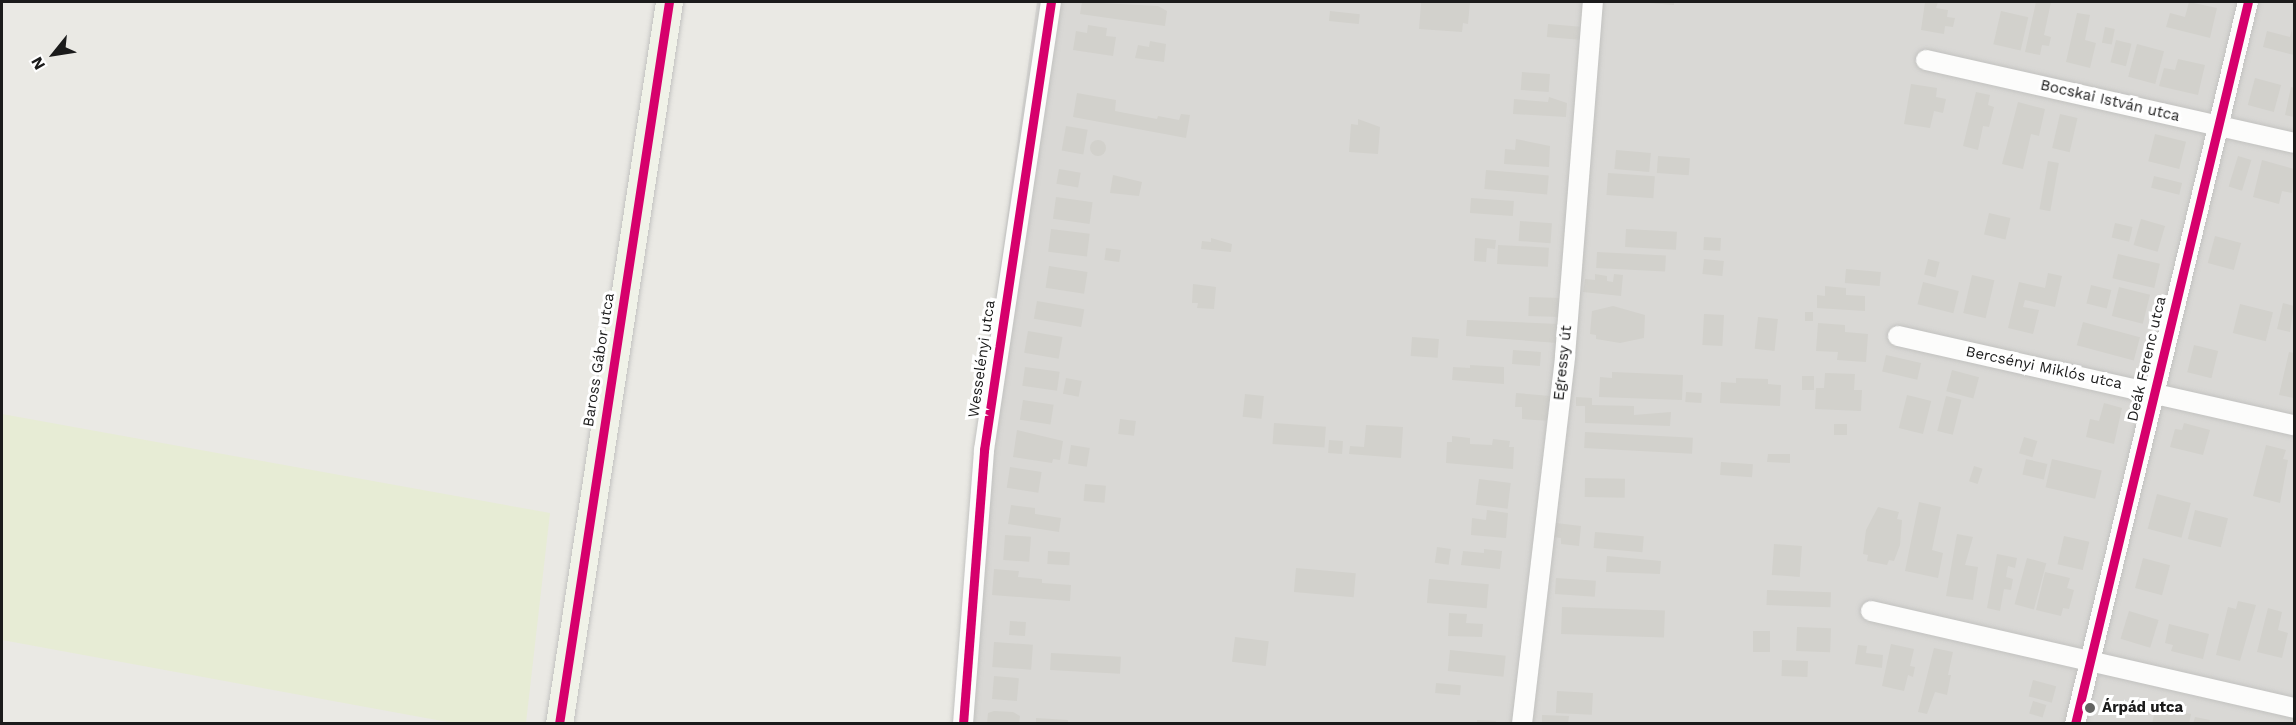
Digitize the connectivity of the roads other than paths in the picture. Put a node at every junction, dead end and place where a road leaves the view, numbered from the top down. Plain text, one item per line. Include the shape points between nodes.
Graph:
1 (669, 2) edge
2 (1050, 2) edge
3 (1593, 2) edge
4 (2248, 2) edge
5 (1926, 60) dead end
6 (2218, 125) junction
7 (2295, 143) edge
8 (1898, 336) dead end
9 (2155, 392) junction
10 (2295, 425) edge
11 (1871, 610) dead end
12 (2091, 659) junction
13 (2295, 708) edge
14 (559, 723) edge
15 (963, 723) edge
16 (1522, 723) edge
17 (2075, 723) edge

1 - 14 street, Baross Gábor utca
2 - 15 street, Wesselényi utca via 984,450
3 - 16 street, Egressy út via 1565,356
4 - 6 street, Deák Ferenc utca
5 - 6 street, Bocskai István utca
6 - 7 street, Bocskai István utca
6 - 9 street, Deák Ferenc utca
8 - 9 street, Bercsényi Miklós utca
9 - 10 street, Bercsényi Miklós utca
9 - 12 street, Deák Ferenc utca
11 - 12 street
12 - 13 street
12 - 17 street, Deák Ferenc utca

